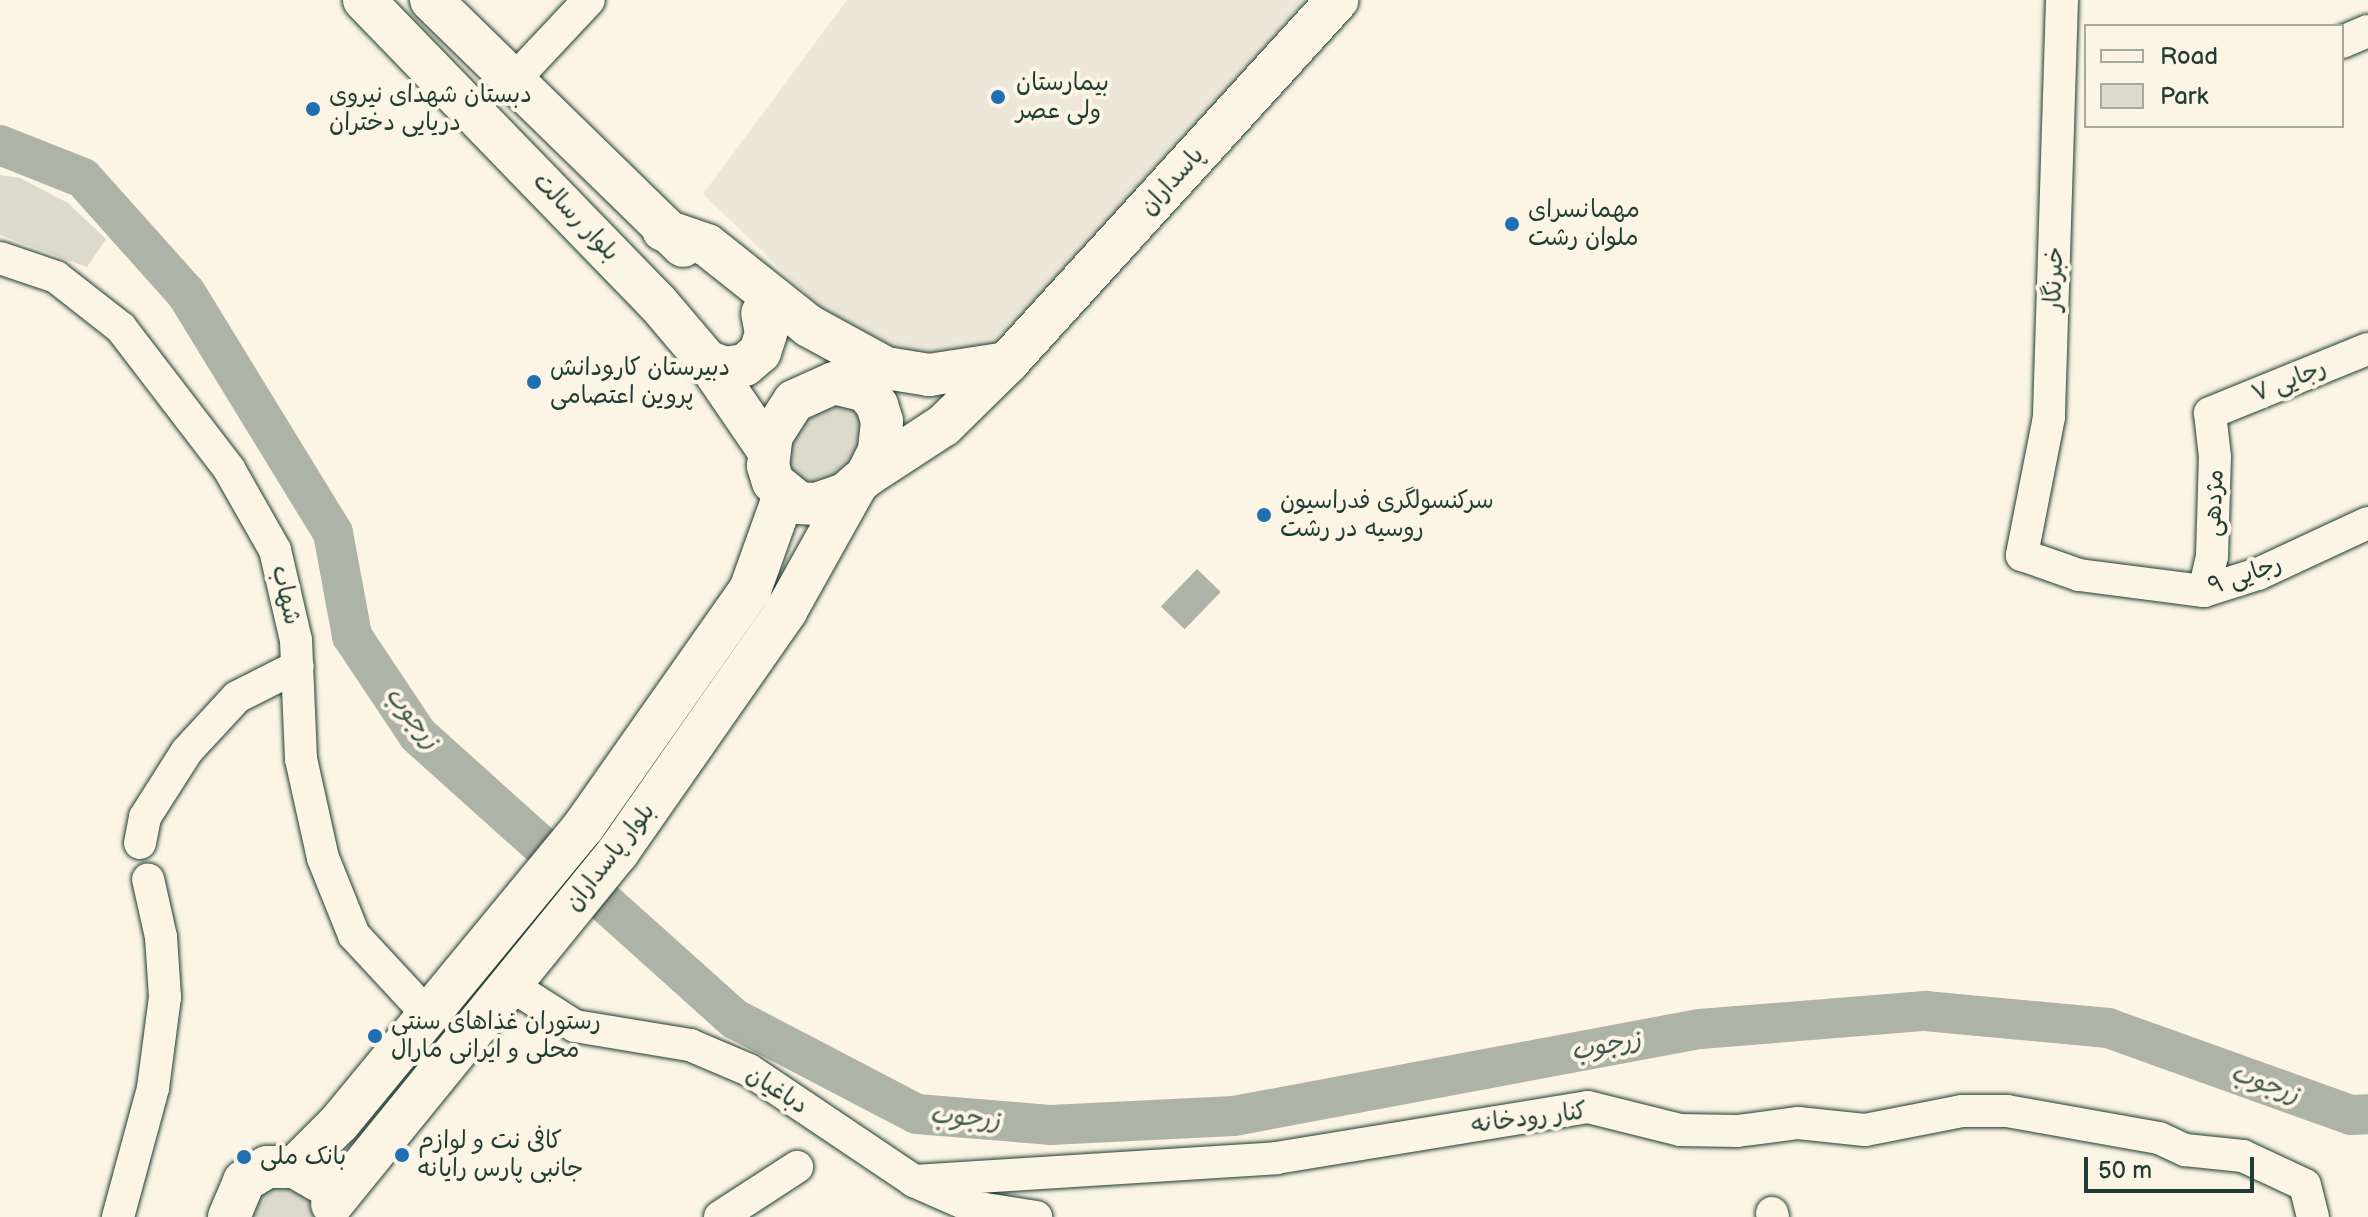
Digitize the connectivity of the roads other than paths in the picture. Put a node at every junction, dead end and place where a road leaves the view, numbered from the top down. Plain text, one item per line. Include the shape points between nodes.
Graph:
1 (364, 0) edge
2 (431, 0) edge
3 (589, 0) edge
4 (1337, 0) edge
5 (2062, 0) edge
6 (2368, 31) edge
7 (2344, 41) edge
8 (2073, 75) edge
9 (512, 82) junction
10 (663, 230) junction
11 (0, 258) edge
12 (762, 313) junction
13 (2368, 349) edge
14 (707, 361) junction
15 (1007, 363) junction
16 (858, 388) junction
17 (2210, 413) joint
18 (768, 450) junction
19 (861, 481) junction
20 (784, 495) junction
21 (2368, 523) edge
22 (2022, 555) joint
23 (2204, 591) junction
24 (298, 666) junction
25 (140, 843) dead end
26 (148, 879) dead end
27 (509, 984) junction
28 (428, 1015) junction
29 (295, 1167) junction
30 (797, 1167) dead end
31 (914, 1181) junction
32 (334, 1210) edge
33 (118, 1217) edge
34 (229, 1217) edge
35 (720, 1217) edge
36 (1036, 1217) edge
37 (2313, 1217) edge

1 - 14 main road, بلوار رسالت via 657,302
2 - 9 main road, بلوار رسالت
3 - 9 street
4 - 15 main road, پاسداران
5 - 8 street, خبرنگار
6 - 7 street
8 - 22 street, خبرنگار via 2049,417
9 - 10 main road, بلوار رسالت
10 - 12 main road, بلوار رسالت
10 - 15 main road via 707,245 809,326 886,368 929,375
11 - 24 street, شهاب via 56,277 91,299 121,328 229,469 275,550
12 - 14 main road via 766,333 760,352 745,365 725,368
12 - 16 main road, بلوار رسالت
13 - 17 street, رجایی ۷
14 - 18 main road, بلوار رسالت
15 - 16 main road via 960,391 910,400
15 - 19 main road via 944,425
16 - 18 main road via 819,387 794,401 777,422
16 - 19 main road via 882,421 879,451
17 - 23 street, مژدهی via 2215,457 2212,556
18 - 20 main road via 773,482
19 - 20 main road via 816,504
19 - 27 main road, بلوار پاسداران via 786,611 618,852
20 - 28 main road, بلوار پاسداران via 750,590 584,826
21 - 23 street, رجایی ۹ via 2258,574
22 - 23 street, رجایی ۹ via 2079,575
24 - 25 street via 237,697 187,751 145,817
24 - 28 street, شهاب via 301,759 323,858 354,935
26 - 33 street via 161,937 165,997 153,1088
27 - 31 street, دباغیان via 575,1026 690,1045 749,1070
27 - 32 main road, بلوار پاسداران
28 - 29 main road, بلوار پاسداران via 340,1122
29 - 32 main road via 318,1180
29 - 34 main road via 255,1173 236,1193
30 - 35 street
31 - 36 street, دباغیان via 973,1207
31 - 37 street, کنار رودخانه via 1276,1158 1588,1107 1680,1130 1737,1131 1798,1123 1865,1130 1962,1111 2007,1111 2159,1138 2185,1150 2243,1156 2305,1185

